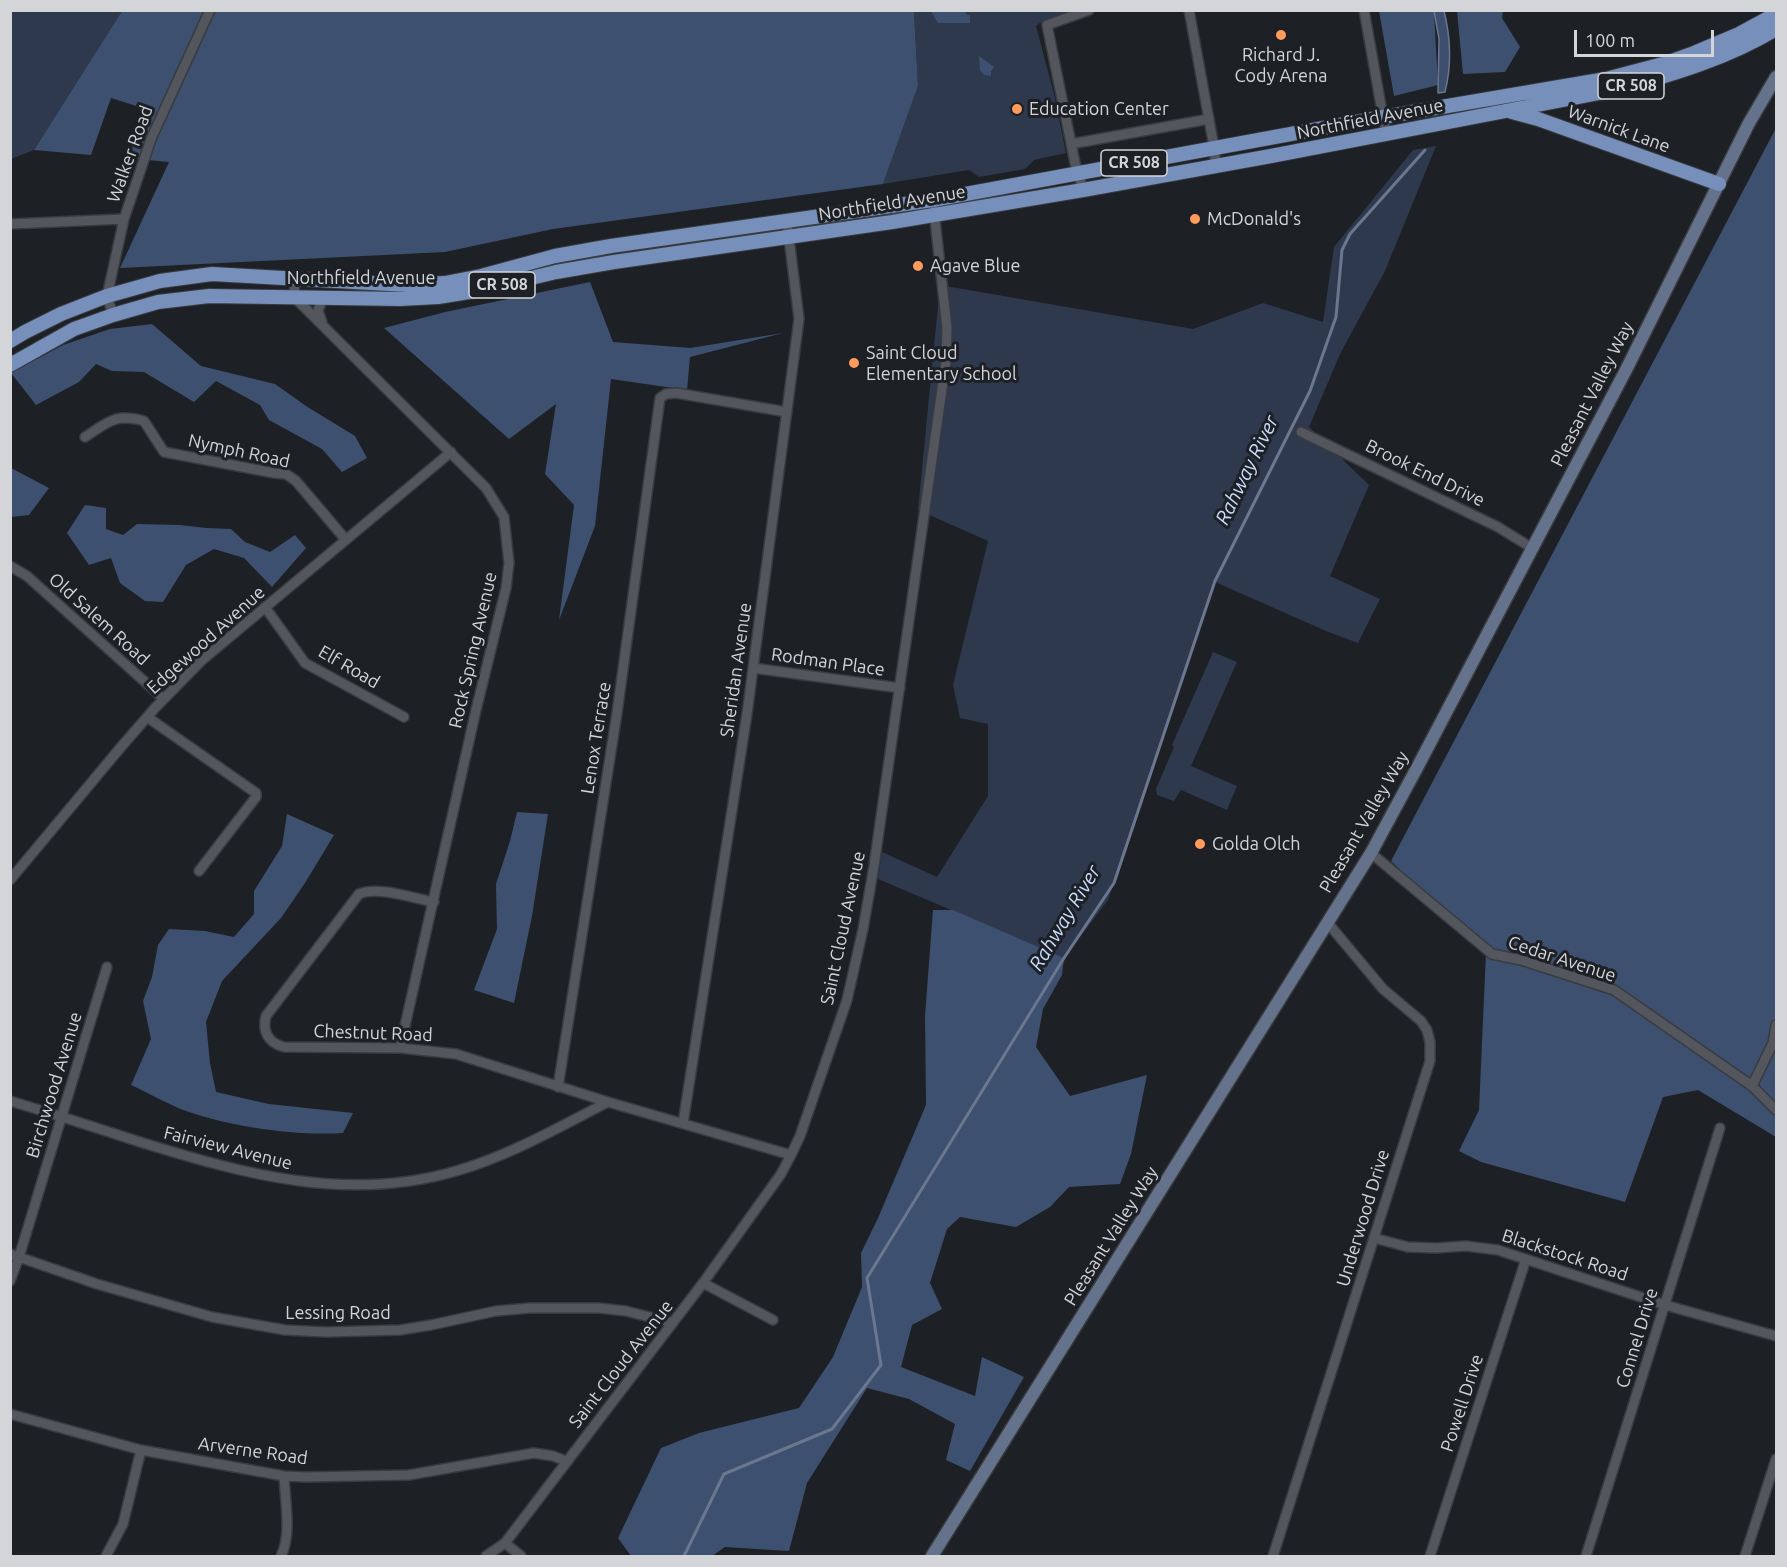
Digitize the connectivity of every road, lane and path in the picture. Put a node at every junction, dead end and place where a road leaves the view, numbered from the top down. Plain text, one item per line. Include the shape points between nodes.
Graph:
1 (210, 10) edge
2 (1089, 10) edge
3 (1189, 10) edge
4 (1364, 10) edge
5 (1776, 14) edge
6 (1776, 29) edge
7 (1776, 77) edge
8 (1534, 98) junction
9 (1507, 111) junction
10 (1383, 117) junction
11 (1209, 119) junction
12 (1386, 134) junction
13 (1071, 144) junction
14 (1214, 147) junction
15 (1216, 166) junction
16 (1078, 174) junction
17 (1719, 184) junction
18 (1083, 190) junction
19 (933, 200) junction
20 (934, 214) junction
21 (124, 219) junction
22 (787, 222) junction
23 (10, 224) edge
24 (790, 238) junction
25 (295, 279) junction
26 (107, 296) junction
27 (294, 297) junction
28 (322, 297) junction
29 (113, 315) junction
30 (322, 325) junction
31 (10, 341) edge
32 (10, 365) edge
33 (787, 412) junction
34 (1300, 432) dead end
35 (85, 437) dead end
36 (451, 452) junction
37 (346, 540) junction
38 (1532, 548) junction
39 (10, 566) edge
40 (265, 607) junction
41 (753, 668) junction
42 (900, 688) junction
43 (164, 699) junction
44 (147, 717) junction
45 (404, 717) dead end
46 (1371, 853) junction
47 (199, 871) dead end
48 (10, 880) edge
49 (434, 902) junction
50 (1328, 922) junction
51 (107, 967) dead end
52 (1776, 1025) edge
53 (400, 1048) junction
54 (1752, 1086) junction
55 (558, 1087) junction
56 (10, 1101) edge
57 (608, 1102) junction
58 (1776, 1110) edge
59 (62, 1117) junction
60 (683, 1123) junction
61 (1720, 1128) dead end
62 (791, 1155) junction
63 (1374, 1238) junction
64 (15, 1255) edge
65 (1526, 1259) junction
66 (10, 1281) edge
67 (703, 1283) junction
68 (1665, 1305) junction
69 (773, 1320) dead end
70 (673, 1323) junction
71 (1776, 1336) edge
72 (10, 1414) edge
73 (141, 1450) junction
74 (1776, 1459) edge
75 (566, 1461) junction
76 (284, 1476) junction
77 (505, 1542) junction
78 (106, 1557) edge
79 (281, 1557) edge
80 (486, 1557) edge
81 (521, 1557) edge
82 (932, 1557) edge
83 (1273, 1557) edge
84 (1430, 1557) edge
85 (1586, 1557) edge
86 (1744, 1557) edge

1 - 21 street, Walker Road via 150,139
2 - 13 street via 1047,25
3 - 11 street
4 - 10 street
5 - 8 main road, Northfield Avenue / CR 508 via 1739,34 1664,64
6 - 8 main road, Northfield Avenue / CR 508 via 1724,55 1667,76 1620,89
7 - 17 main road, Pleasant Valley Way
8 - 9 main road, Northfield Avenue / CR 508
8 - 10 main road, Northfield Avenue / CR 508
9 - 12 main road, Northfield Avenue / CR 508
9 - 17 main road, Warnick Lane
10 - 12 street
10 - 14 main road, Northfield Avenue / CR 508
11 - 13 street
11 - 14 street
12 - 15 main road, Northfield Avenue / CR 508
13 - 16 street
14 - 15 street
14 - 16 main road, Northfield Avenue / CR 508
15 - 18 main road, Northfield Avenue / CR 508
16 - 18 street
16 - 19 main road, Northfield Avenue / CR 508
17 - 38 main road, Pleasant Valley Way
18 - 20 main road, Northfield Avenue / CR 508
19 - 20 street, Saint Cloud Avenue
19 - 22 main road, Northfield Avenue / CR 508
20 - 24 main road, Northfield Avenue / CR 508
20 - 42 street, Saint Cloud Avenue via 947,328 946,361
21 - 23 street
21 - 26 street, Walker Road
22 - 24 street, Sheridan Avenue
22 - 25 main road, Northfield Avenue / CR 508 via 611,246 445,283 407,285
24 - 28 main road, Northfield Avenue / CR 508 via 614,262 438,297
24 - 33 street, Sheridan Avenue via 799,319
25 - 26 main road, Northfield Avenue / CR 508 via 212,274 160,281
25 - 27 street
26 - 29 street, Walker Road
26 - 31 main road, Northfield Avenue / CR 508 via 61,314
27 - 28 main road, Northfield Avenue / CR 508
27 - 29 main road, Northfield Avenue / CR 508 via 209,296 158,302
27 - 30 street, Rock Spring Avenue
28 - 30 street via 318,311
29 - 32 main road, Northfield Avenue / CR 508 via 74,330
30 - 36 street, Rock Spring Avenue
33 - 41 street, Sheridan Avenue
33 - 55 street, Lenox Terrace via 676,393 660,398 617,713
34 - 38 street, Brook End Drive via 1498,527
35 - 37 street, Nymph Road via 115,418 134,418 144,421 164,452 286,474
36 - 37 street, Edgewood Avenue
36 - 49 street, Rock Spring Avenue via 486,488 504,517 509,563
37 - 40 street, Edgewood Avenue
38 - 46 main road, Pleasant Valley Way
39 - 43 street, Old Salem Road via 27,576
40 - 43 street, Edgewood Avenue via 201,661
40 - 45 street, Elf Road via 305,663
41 - 42 street, Rodman Place
41 - 60 street, Sheridan Avenue
42 - 62 street, Saint Cloud Avenue via 874,866 847,1000
43 - 44 street, Edgewood Avenue
44 - 47 street via 256,793
44 - 48 street, Edgewood Avenue
46 - 50 main road, Pleasant Valley Way
46 - 54 street, Cedar Avenue via 1492,954 1614,990
49 - 53 street, Rock Spring Avenue
49 - 53 street, Chestnut Road via 377,890 359,894 264,1023 271,1041 284,1047
50 - 63 street, Underwood Drive via 1383,989 1421,1021 1430,1042 1430,1061
50 - 82 main road, Pleasant Valley Way
51 - 59 street, Birchwood Avenue
52 - 54 street via 1773,1043
53 - 55 street, Chestnut Road via 456,1054
54 - 58 street, Cedar Avenue
55 - 57 street, Chestnut Road
56 - 59 street, Fairview Avenue
57 - 59 street, Fairview Avenue via 481,1163 386,1184 294,1182 245,1172
57 - 60 street, Chestnut Road
59 - 64 street, Birchwood Avenue
60 - 62 street, Chestnut Road
61 - 68 street, Connel Drive
62 - 67 street, Saint Cloud Avenue
63 - 65 street, Blackstock Road via 1408,1246 1481,1247
63 - 83 street, Underwood Drive
64 - 66 street, Birchwood Avenue
64 - 70 street, Lessing Road via 97,1284 212,1317 285,1330 400,1330 530,1308 599,1308
65 - 68 street, Blackstock Road
65 - 84 street, Powell Drive
67 - 69 street
67 - 70 street, Saint Cloud Avenue
68 - 71 street, Blackstock Road
68 - 85 street, Connel Drive
70 - 75 street, Saint Cloud Avenue
72 - 73 street, Arverne Road
73 - 76 street, Arverne Road
73 - 78 street via 123,1524
74 - 86 street
75 - 76 street, Arverne Road via 534,1453 409,1475
75 - 77 street, Saint Cloud Avenue
76 - 79 street via 286,1543
77 - 80 street, Saint Cloud Avenue
77 - 81 street

